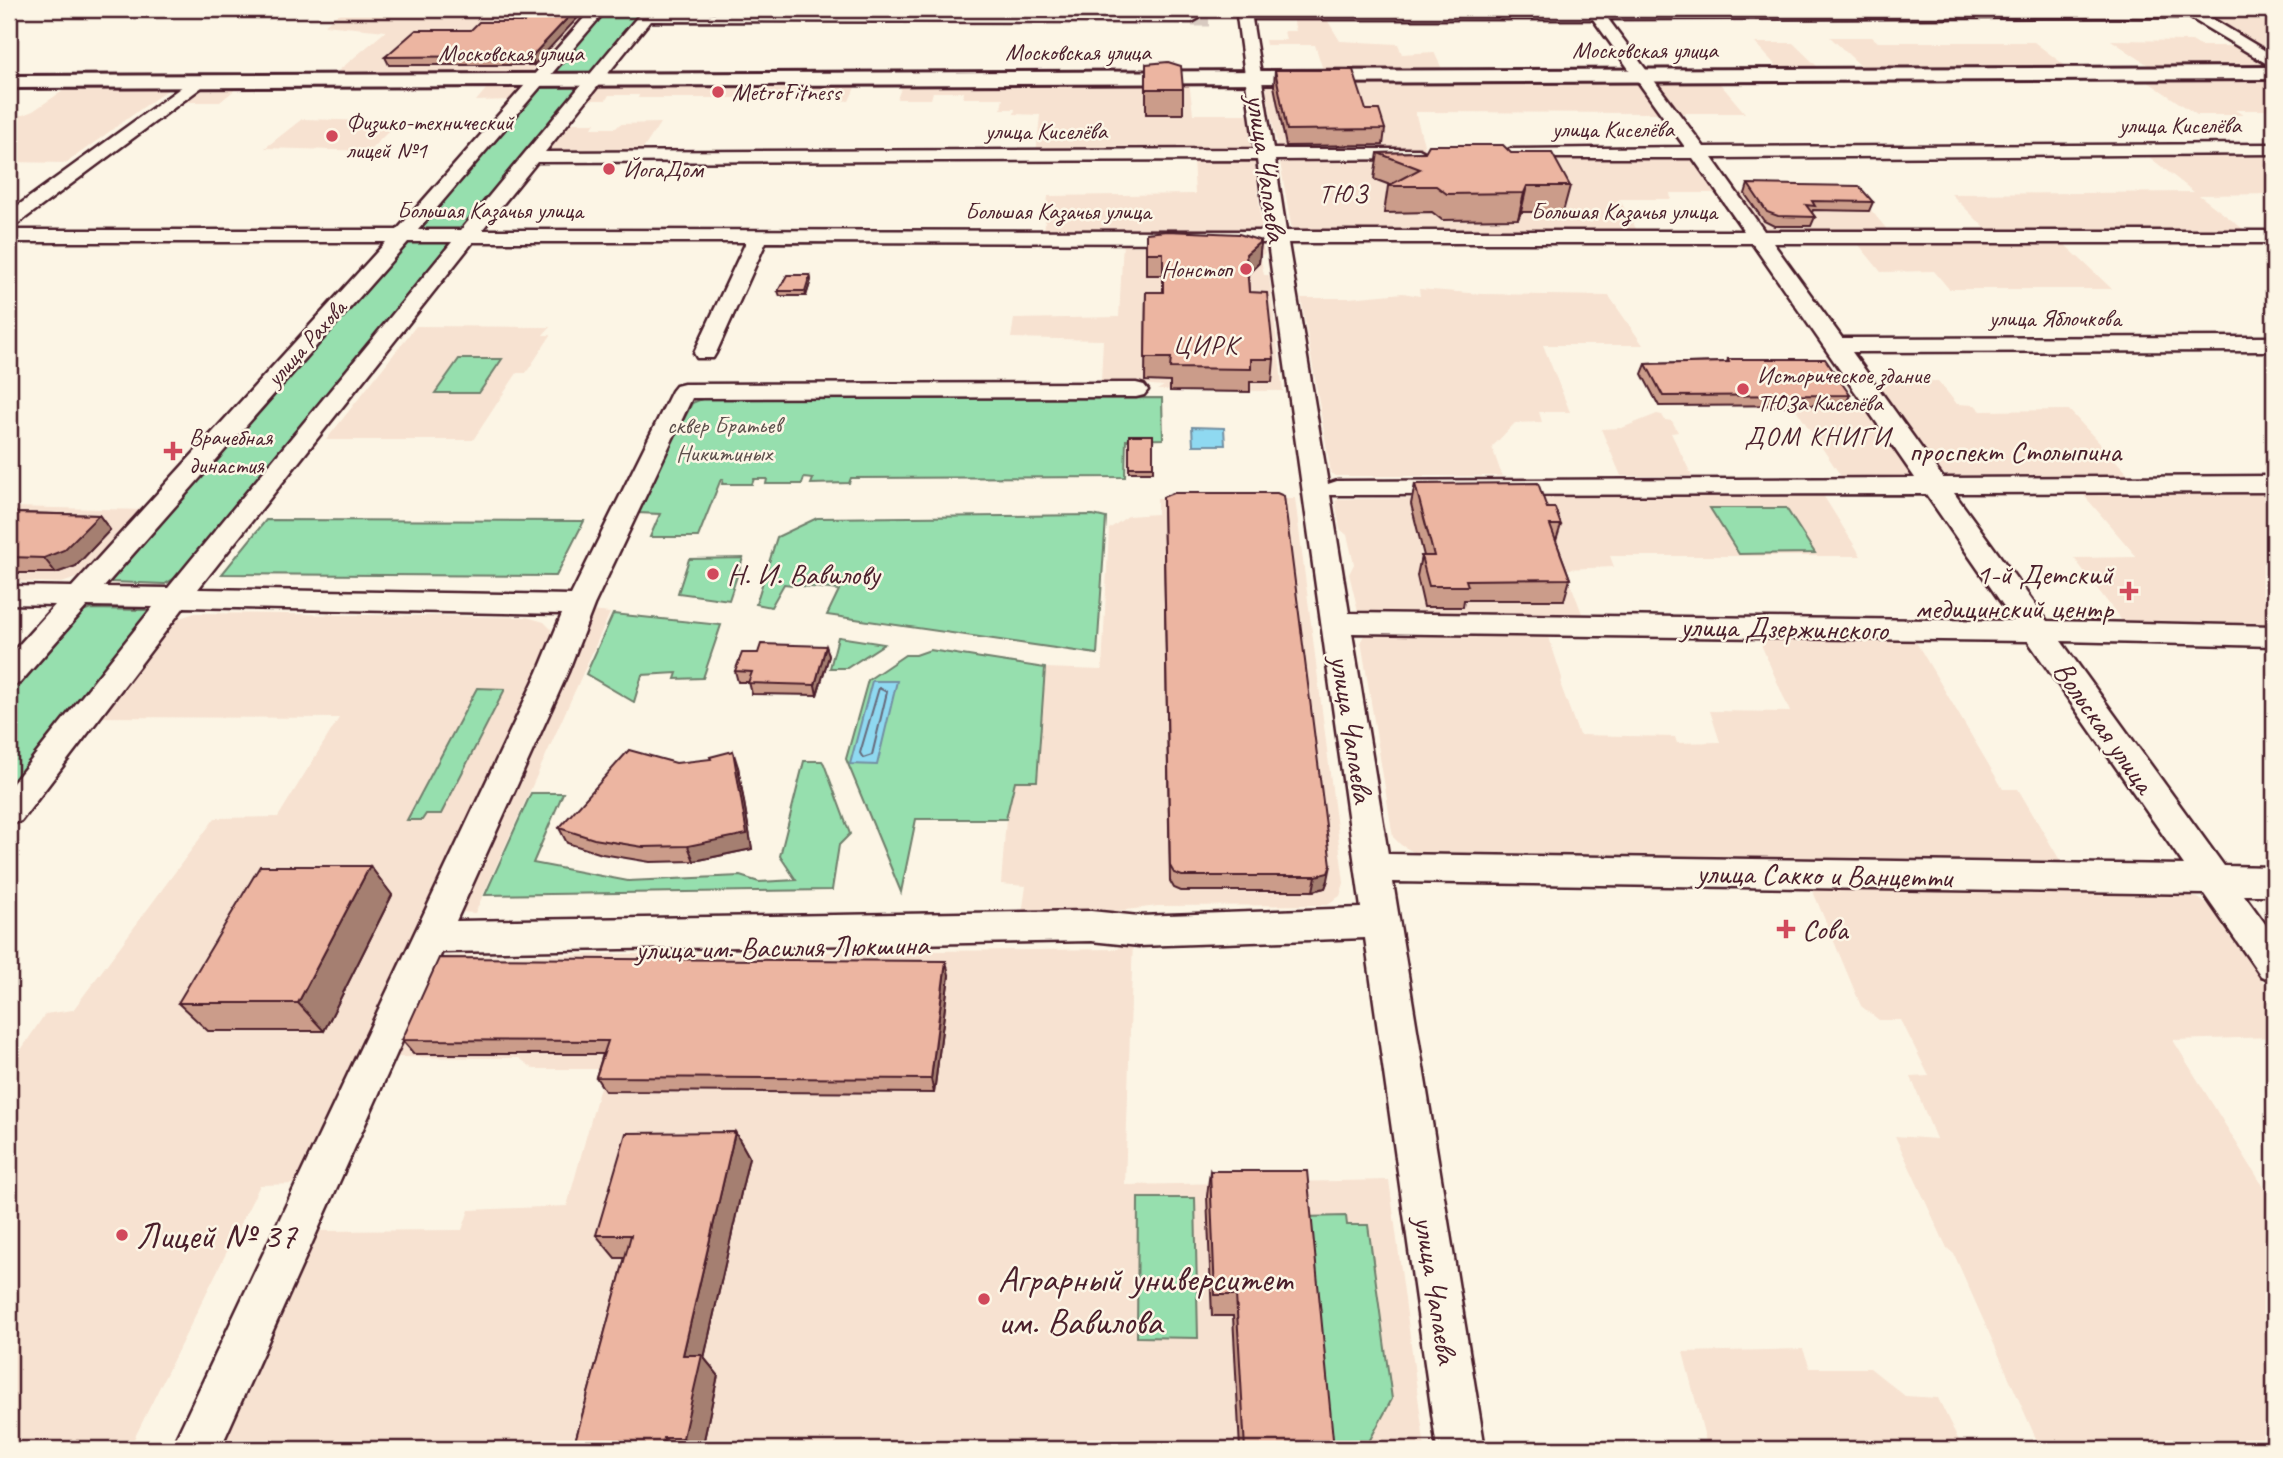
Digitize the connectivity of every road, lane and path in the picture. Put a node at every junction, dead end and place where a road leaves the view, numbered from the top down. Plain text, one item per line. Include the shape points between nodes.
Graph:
1 (600, 9) edge
2 (2189, 11) edge
3 (1595, 12) edge
4 (648, 13) edge
5 (1241, 15) edge
6 (1192, 18) tunnel mouth
7 (2274, 63) edge
8 (2274, 73) edge
9 (1643, 76) junction
10 (1254, 78) junction
11 (538, 80) junction
12 (594, 80) junction
13 (200, 81) junction
14 (9, 82) edge
15 (2274, 149) edge
16 (1699, 153) junction
17 (1439, 154) edge
18 (1494, 154) edge
19 (1266, 155) junction
20 (532, 158) junction
21 (9, 221) edge
22 (9, 236) edge
23 (759, 236) junction
24 (1757, 236) junction
25 (401, 237) junction
26 (465, 237) junction
27 (2274, 237) edge
28 (1277, 238) junction
29 (2274, 344) edge
30 (1835, 345) junction
31 (705, 353) dead end
32 (1136, 390) dead end
33 (2274, 484) edge
34 (1933, 485) junction
35 (1337, 489) dead end
36 (9, 595) edge
37 (80, 597) junction
38 (176, 597) junction
39 (580, 606) junction
40 (1336, 623) junction
41 (2036, 631) junction
42 (2274, 636) edge
43 (9, 675) edge
44 (9, 812) edge
45 (1374, 868) junction
46 (2213, 881) junction
47 (2274, 881) edge
48 (1382, 922) junction
49 (427, 944) junction
50 (2274, 965) edge
51 (195, 1449) edge
52 (1461, 1449) edge

1 - 11 street, улица Рахова
2 - 3 street
2 - 7 street
3 - 5 street
3 - 9 street, Вольская улица
4 - 6 street
4 - 12 street
5 - 10 street, улица Чапаева
8 - 9 main road, Московская улица
9 - 10 main road, Московская улица
9 - 16 street, Вольская улица
10 - 12 main road, Московская улица
10 - 19 street, улица Чапаева
11 - 12 main road, Московская улица
11 - 13 main road, Московская улица
11 - 25 street, улица Рахова
12 - 20 street, улица Рахова
13 - 14 main road, Московская улица
13 - 21 street
15 - 16 street, улица Киселёва
16 - 18 street, улица Киселёва
16 - 24 street, Вольская улица
17 - 19 street, улица Киселёва
19 - 20 street, улица Киселёва
19 - 28 street, улица Чапаева
20 - 26 street, улица Рахова
22 - 25 street, Большая Казачья улица
23 - 26 street, Большая Казачья улица
23 - 28 street, Большая Казачья улица
23 - 31 street
24 - 27 street, Большая Казачья улица
24 - 28 street, Большая Казачья улица
24 - 30 street, Вольская улица
25 - 26 street, Большая Казачья улица
25 - 37 street, улица Рахова
26 - 38 street, улица Рахова
28 - 40 street, улица Чапаева
29 - 30 street, улица Яблочкова
30 - 34 street, Вольская улица
32 - 39 street via 684,391
33 - 34 street, проспект Столыпина
34 - 35 street, проспект Столыпина
34 - 41 street, Вольская улица
36 - 37 street
37 - 38 street
37 - 43 street, улица Рахова
38 - 39 street
38 - 44 street, улица Рахова
39 - 49 street
40 - 41 street, улица Дзержинского
40 - 45 street, улица Чапаева
41 - 42 street, улица Дзержинского
41 - 46 street, Вольская улица
45 - 46 street, улица Сакко и Ванцетти
45 - 48 street, улица Чапаева
46 - 47 street, улица Сакко и Ванцетти
46 - 50 street, Вольская улица
48 - 49 street, улица им. Василия Люкшина via 1139,931 1093,943
48 - 52 street, улица Чапаева
49 - 51 street

